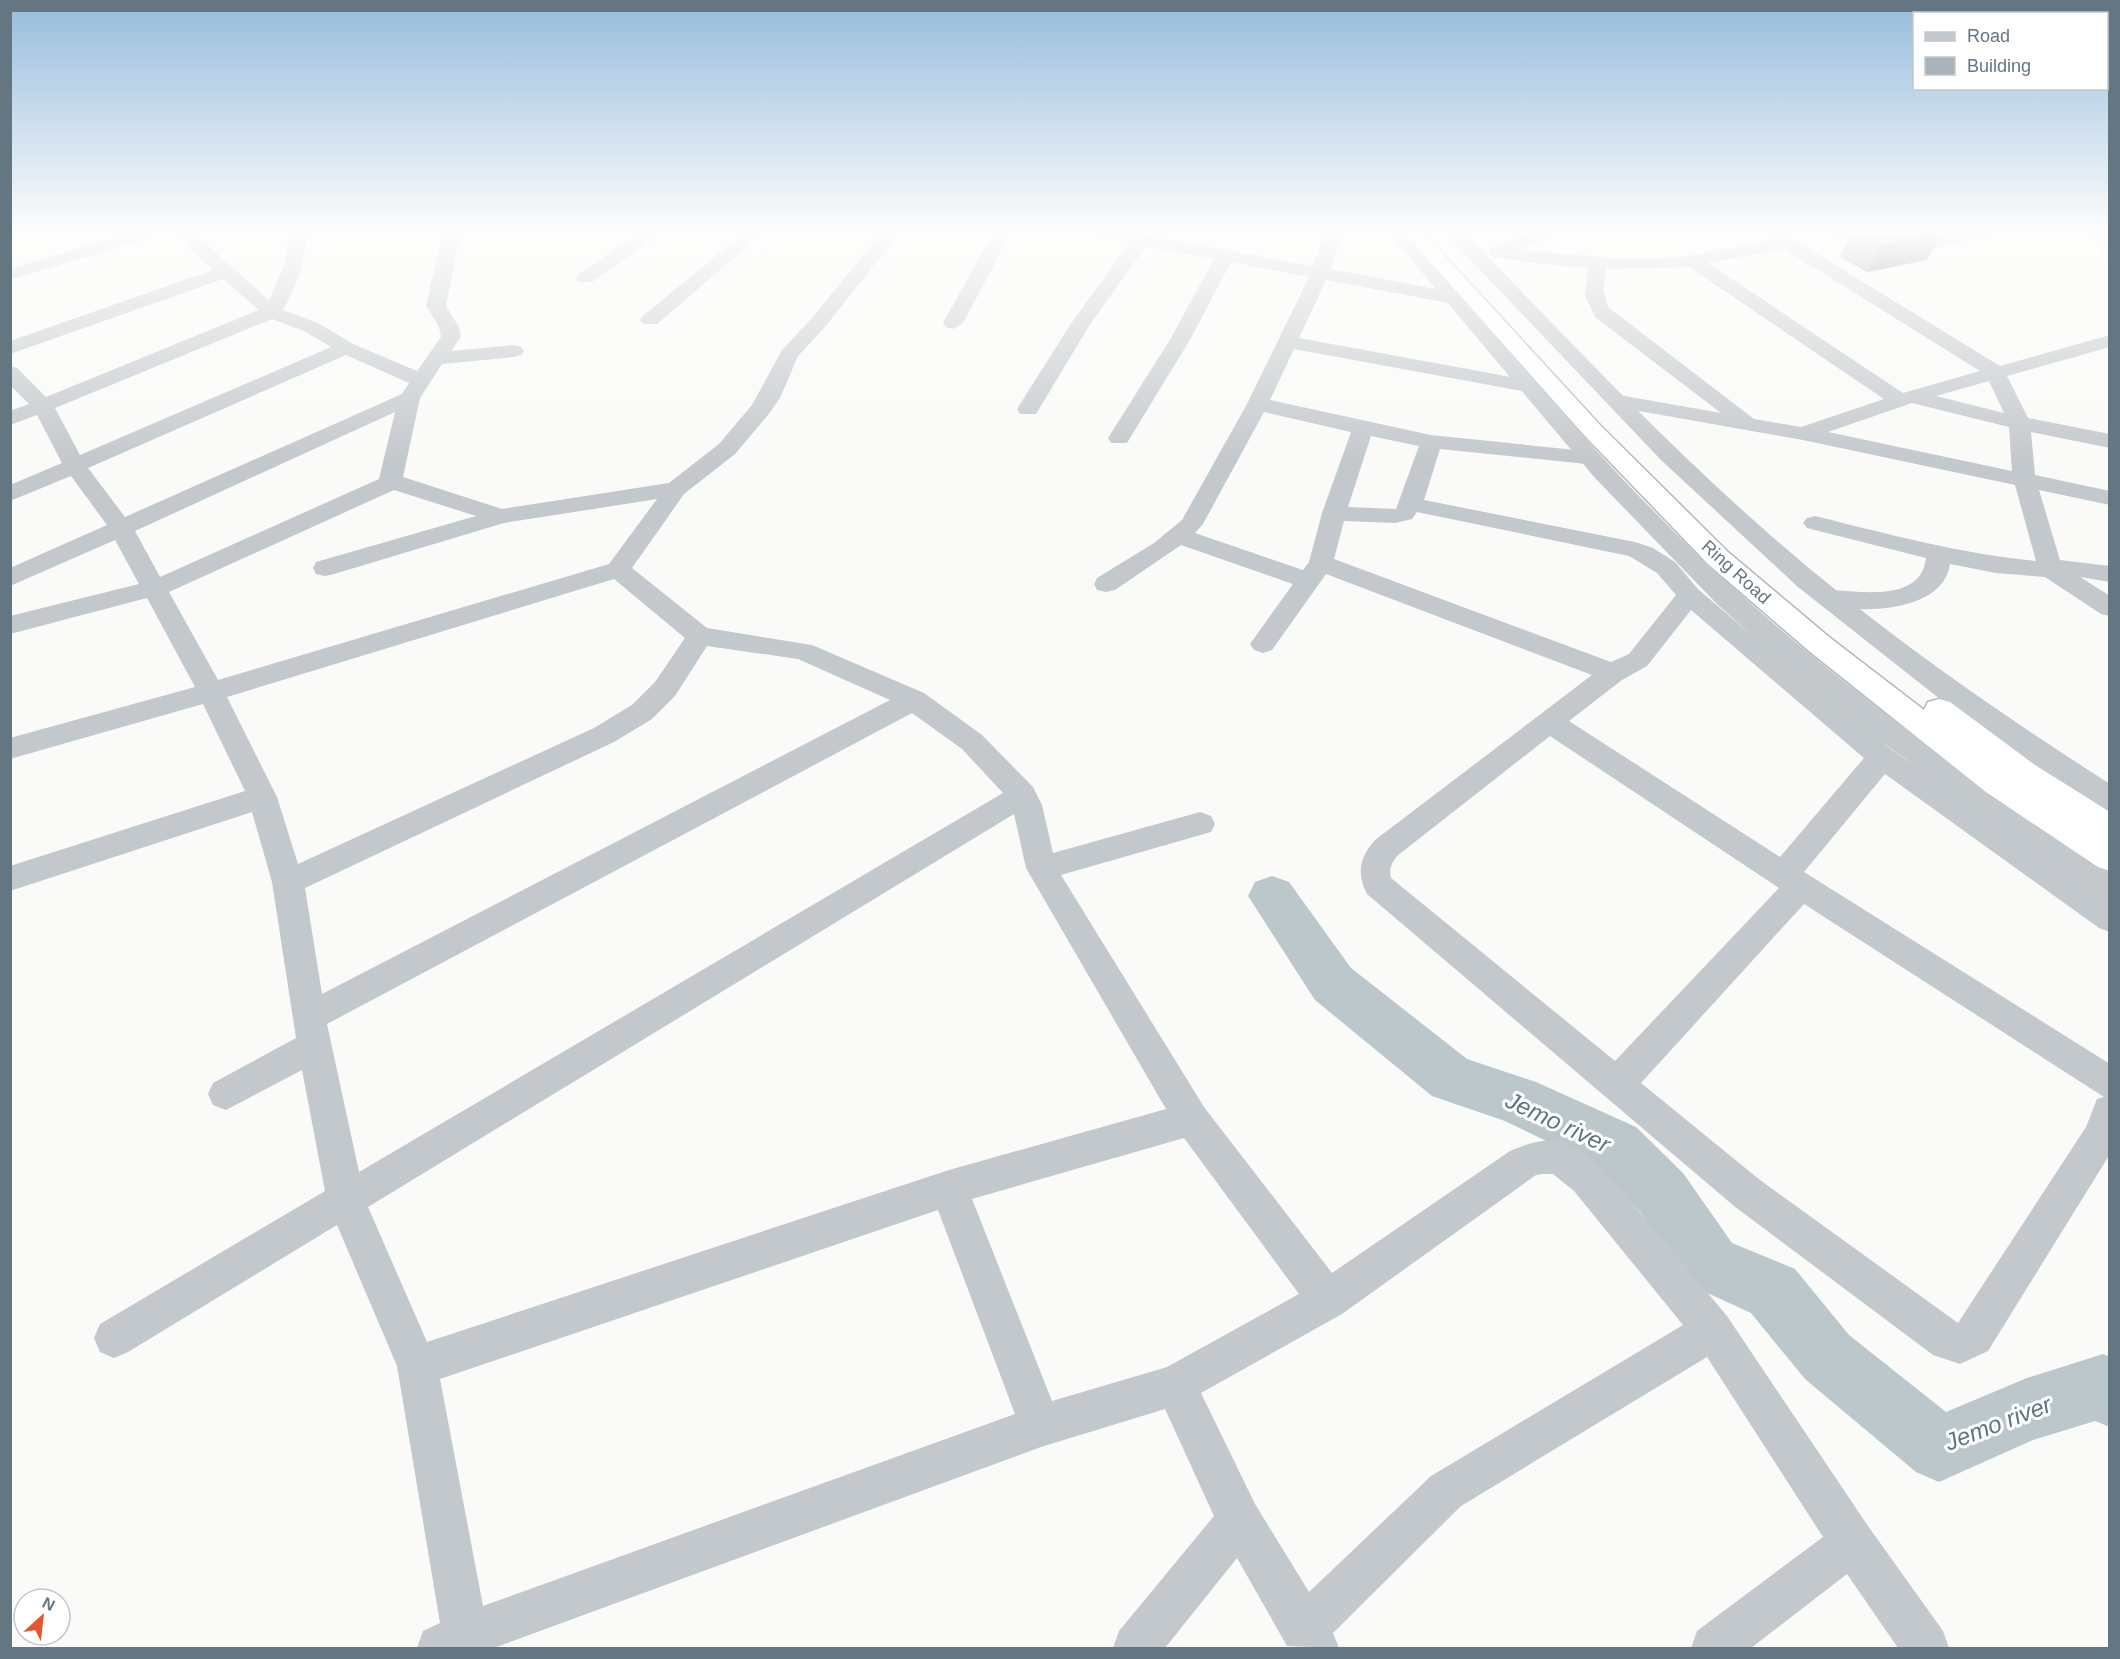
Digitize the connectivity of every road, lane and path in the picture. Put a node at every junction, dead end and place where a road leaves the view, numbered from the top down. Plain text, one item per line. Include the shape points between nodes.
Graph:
1 (122, 308) edge
2 (268, 308) edge
3 (274, 308) edge
4 (437, 308) edge
5 (664, 308) edge
6 (830, 308) edge
7 (961, 308) edge
8 (1092, 308) edge
9 (1197, 308) edge
10 (1304, 308) edge
11 (1463, 308) edge
12 (1482, 308) edge
13 (1509, 308) edge
14 (1536, 308) edge
15 (1598, 308) edge
16 (1766, 308) edge
17 (1893, 308) edge
18 (272, 312) junction
19 (650, 320) dead end
20 (953, 323) dead end
21 (2109, 341) edge
22 (1288, 342) junction
23 (10, 348) edge
24 (346, 348) junction
25 (514, 351) dead end
26 (436, 359) junction
27 (1994, 371) junction
28 (10, 372) edge
29 (1527, 387) junction
30 (416, 390) junction
31 (1906, 398) junction
32 (1618, 401) junction
33 (1258, 404) junction
34 (43, 406) junction
35 (1028, 409) dead end
36 (10, 419) edge
37 (2020, 423) junction
38 (1753, 427) junction
39 (1363, 428) junction
40 (1802, 434) junction
41 (1119, 438) dead end
42 (2107, 439) edge
43 (1431, 442) junction
44 (1587, 456) junction
45 (75, 466) junction
46 (2024, 481) junction
47 (390, 483) junction
48 (676, 489) junction
49 (10, 494) edge
50 (2109, 498) edge
51 (1411, 504) junction
52 (1334, 513) junction
53 (501, 516) junction
54 (1815, 523) dead end
55 (121, 528) junction
56 (1179, 536) junction
57 (1939, 554) junction
58 (325, 568) dead end
59 (618, 570) junction
60 (2051, 570) junction
61 (1316, 572) junction
62 (2109, 574) edge
63 (10, 578) edge
64 (1106, 584) dead end
65 (156, 588) junction
66 (1689, 595) junction
67 (1829, 598) junction
68 (2109, 608) edge
69 (10, 626) edge
70 (700, 636) junction
71 (1263, 644) dead end
72 (1613, 673) junction
73 (211, 692) junction
74 (914, 700) junction
75 (1551, 723) junction
76 (10, 749) edge
77 (1882, 757) junction
78 (1023, 795) junction
79 (262, 797) junction
80 (2109, 800) edge
81 (1200, 824) dead end
82 (2109, 829) edge
83 (2109, 858) edge
84 (1041, 868) junction
85 (10, 879) edge
86 (1793, 880) junction
87 (288, 882) junction
88 (2109, 888) edge
89 (2109, 919) edge
90 (312, 1031) junction
91 (2109, 1083) edge
92 (1616, 1085) junction
93 (226, 1094) dead end
94 (2109, 1111) edge
95 (1191, 1119) junction
96 (949, 1188) junction
97 (346, 1201) junction
98 (1328, 1300) junction
99 (1713, 1329) junction
100 (114, 1338) dead end
101 (417, 1366) junction
102 (1175, 1385) junction
103 (1041, 1426) junction
104 (1239, 1520) junction
105 (1852, 1542) junction
106 (1310, 1639) edge
107 (458, 1644) edge
108 (1136, 1648) edge
109 (1714, 1648) edge
110 (1926, 1648) edge

1 - 23 street
2 - 18 street
3 - 18 street
4 - 26 street via 450,326 451,336
5 - 19 street
6 - 48 street via 789,354 760,410 727,449
7 - 20 street
8 - 35 street
9 - 41 street
10 - 22 street
11 - 29 street
12 - 83 highway, Ring Road via 1592,430 1718,558 1819,644 1996,783
13 - 82 highway, Ring Road via 1704,517 1830,629 2024,773
14 - 32 street
15 - 38 street
16 - 31 street
17 - 27 street
18 - 24 street via 311,327
18 - 34 street
21 - 27 street
22 - 29 street
22 - 33 street
24 - 30 street
24 - 45 street
25 - 26 street
26 - 30 street
27 - 31 street
27 - 37 street
28 - 34 street
29 - 44 street
30 - 47 street
30 - 55 street
31 - 37 street
31 - 40 street
32 - 38 street
32 - 67 street via 1707,489
33 - 39 street
33 - 56 street via 1191,524
34 - 36 street
34 - 45 street
37 - 42 street
37 - 46 street
38 - 40 street
39 - 43 street
39 - 52 street
40 - 46 street
43 - 44 street
43 - 51 street
44 - 88 street via 1678,551 1800,659 1953,778
45 - 49 street
45 - 55 street
46 - 50 street
46 - 60 street
47 - 53 street
47 - 65 street
48 - 53 street
48 - 59 street
51 - 52 street via 1404,514 1395,516
51 - 66 street via 1635,550 1656,557
52 - 61 street
53 - 58 street
54 - 57 street
55 - 63 street
55 - 65 street
56 - 61 street
56 - 64 street
57 - 60 street
57 - 67 street via 1936,574 1926,588 1904,597
59 - 70 street
59 - 73 street
60 - 62 street via 2063,567
60 - 68 street
61 - 71 street
61 - 72 street
65 - 69 street
65 - 73 street
66 - 72 street via 1638,660
66 - 77 street
67 - 80 street via 1903,658
70 - 74 street via 803,651
70 - 87 street via 665,689 642,712 604,735
72 - 75 street
73 - 76 street
73 - 79 street
74 - 78 street via 972,742
74 - 90 street
75 - 86 street
75 - 92 street via 1386,849 1377,858 1373,871 1378,885
77 - 86 street
77 - 89 street
78 - 84 street
78 - 97 street
79 - 85 street
79 - 87 street
81 - 84 street
84 - 95 street
86 - 91 street
86 - 92 street
87 - 90 street
90 - 93 street
90 - 97 street
92 - 94 street via 1747,1193 1947,1341 1960,1344 1974,1336 2100,1137
95 - 96 street
95 - 98 street
96 - 101 street
96 - 103 street
97 - 100 street
97 - 101 street
98 - 99 street via 1523,1163 1537,1155 1550,1154 1587,1178
98 - 102 street
99 - 105 street
99 - 106 street via 1446,1491
101 - 107 street
102 - 103 street
102 - 104 street
103 - 107 street
104 - 106 street
104 - 108 street
105 - 109 street
105 - 110 street

